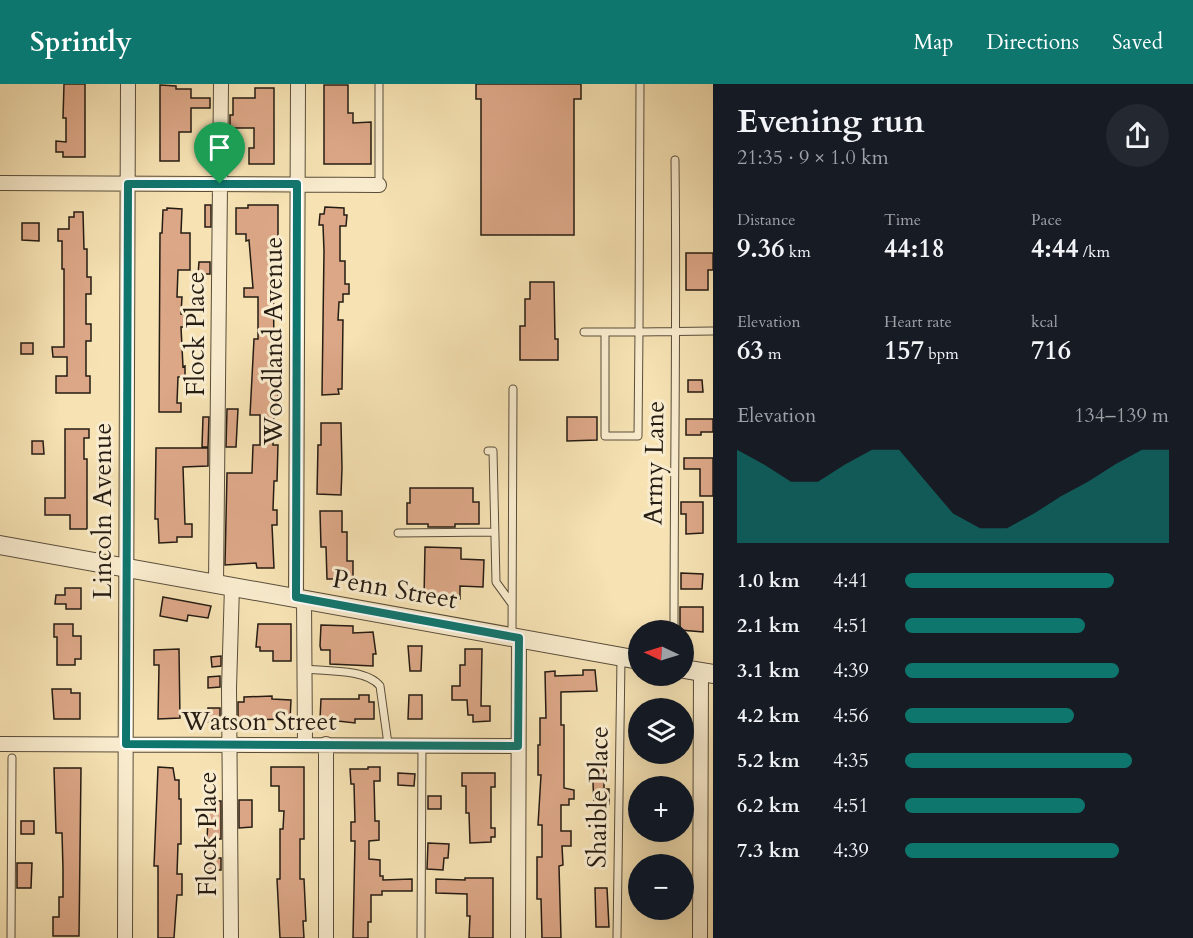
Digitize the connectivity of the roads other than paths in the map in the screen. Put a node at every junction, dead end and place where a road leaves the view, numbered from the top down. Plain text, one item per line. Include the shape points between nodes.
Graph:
1 (128, 84) edge
2 (221, 84) edge
3 (298, 84) edge
4 (379, 84) edge
5 (640, 84) edge
6 (675, 160) dead end
7 (0, 183) edge
8 (128, 184) junction
9 (220, 184) junction
10 (297, 184) junction
11 (379, 185) joint
12 (677, 331) junction
13 (713, 331) edge
14 (584, 332) dead end
15 (605, 332) junction
16 (639, 332) junction
17 (513, 389) dead end
18 (488, 451) dead end
19 (495, 532) junction
20 (398, 533) dead end
21 (0, 545) edge
22 (126, 567) junction
23 (224, 585) junction
24 (300, 598) junction
25 (512, 604) junction
26 (674, 620) edge
27 (515, 637) junction
28 (628, 658) edge
29 (304, 669) junction
30 (699, 671) edge
31 (629, 686) edge
32 (0, 744) edge
33 (126, 744) junction
34 (326, 744) junction
35 (388, 744) junction
36 (230, 745) junction
37 (305, 745) junction
38 (422, 745) junction
39 (518, 746) junction
40 (12, 758) dead end
41 (11, 938) edge
42 (125, 938) edge
43 (231, 938) edge
44 (326, 938) edge
45 (421, 938) edge
46 (518, 938) edge
47 (617, 938) edge
48 (700, 938) edge

1 - 8 street, Lincoln Avenue
2 - 9 street, Flock Place
3 - 10 street, Woodland Avenue
4 - 11 lane
5 - 16 lane
6 - 12 lane, Army Lane
7 - 8 street
8 - 9 street
8 - 22 street, Lincoln Avenue
9 - 10 street
9 - 23 street, Flock Place
10 - 11 street
10 - 24 street, Woodland Avenue
12 - 13 lane
12 - 16 lane
12 - 26 lane, Army Lane
14 - 15 lane
15 - 16 lane
15 - 16 lane via 605,436 638,436
17 - 25 lane
18 - 19 lane via 493,451
19 - 20 lane
19 - 25 lane via 496,582
21 - 22 street, Penn Street
22 - 23 street, Penn Street
22 - 33 street, Lincoln Avenue
23 - 24 street, Penn Street
23 - 36 street, Flock Place
24 - 27 street, Penn Street
24 - 29 street, Woodland Avenue
25 - 27 lane
27 - 28 street, Penn Street
27 - 39 street
29 - 35 lane via 359,674 376,680
29 - 37 street, Woodland Avenue
30 - 48 street
31 - 47 lane, Shaible Place
32 - 33 street, Watson Street
33 - 36 street, Watson Street
33 - 42 street, Lincoln Avenue
34 - 35 street, Watson Street
34 - 37 street, Watson Street
34 - 44 street
35 - 38 street, Watson Street
36 - 37 street, Watson Street
36 - 43 street, Flock Place
38 - 39 street, Watson Street
38 - 45 lane
39 - 46 street
40 - 41 lane

